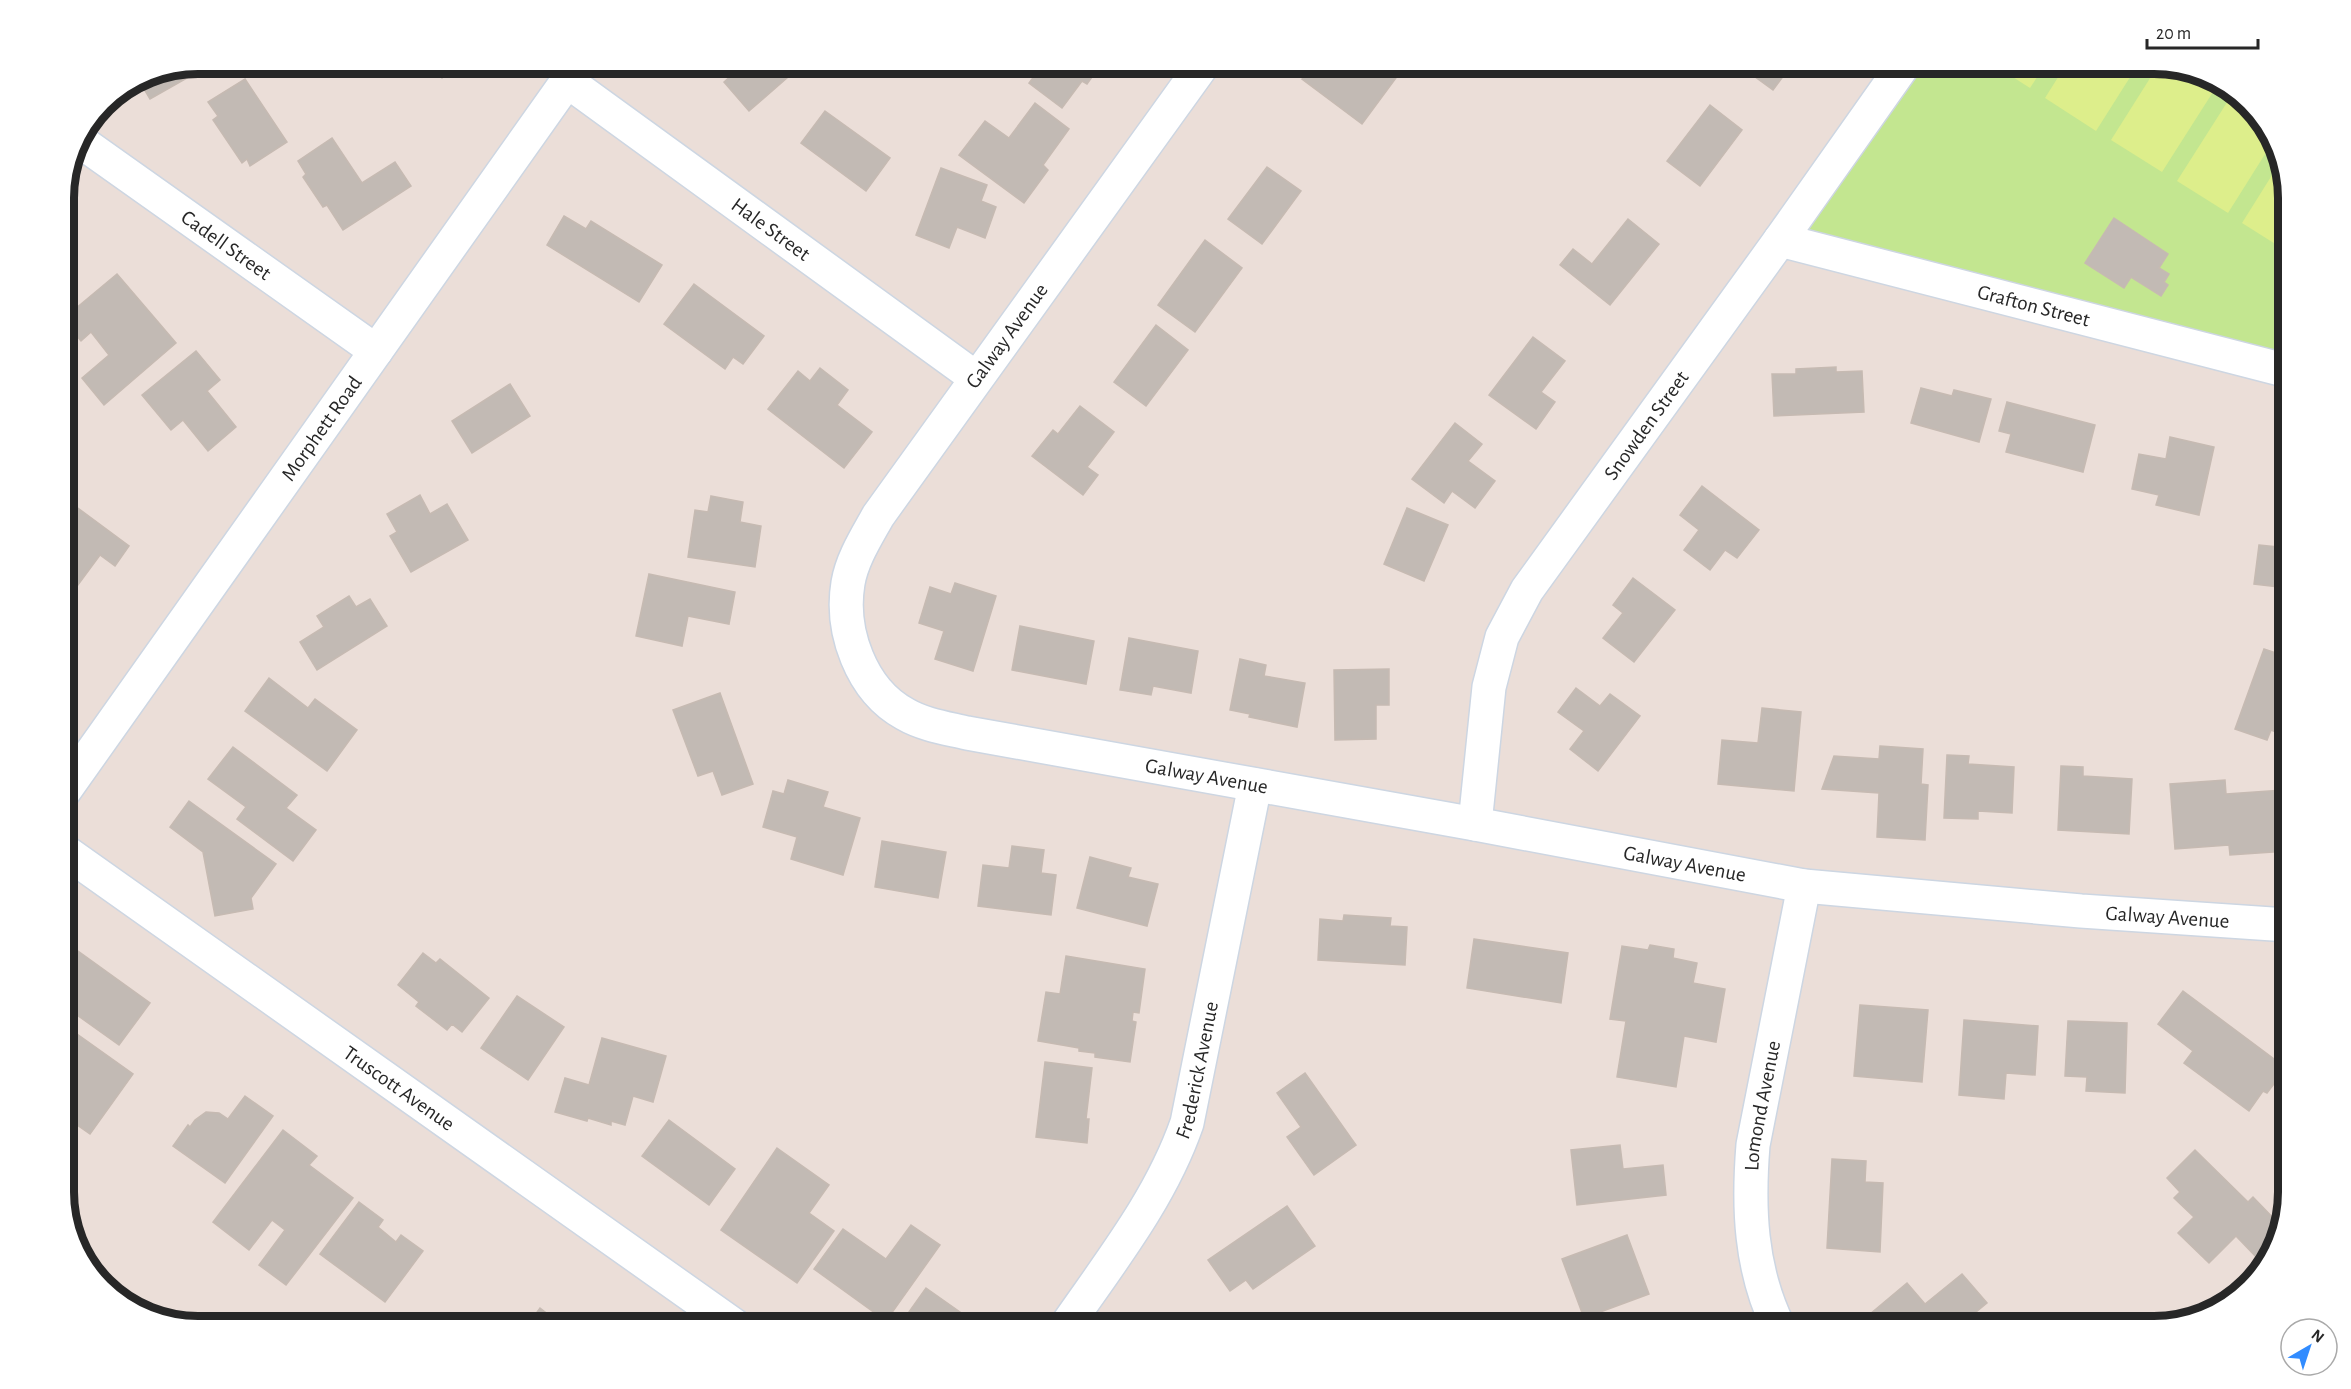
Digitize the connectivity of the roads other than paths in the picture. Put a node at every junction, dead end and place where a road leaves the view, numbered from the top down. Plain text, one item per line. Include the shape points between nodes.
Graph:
1 (573, 74) edge
2 (577, 74) edge
3 (1196, 74) edge
4 (1897, 74) edge
5 (85, 145) edge
6 (1780, 240) junction
7 (376, 351) junction
8 (2277, 367) edge
9 (976, 378) junction
10 (74, 777) edge
11 (1255, 785) junction
12 (1475, 824) junction
13 (74, 858) edge
14 (1804, 886) junction
15 (2278, 925) edge
16 (721, 1316) edge
17 (1073, 1316) edge
18 (1773, 1316) edge

1 - 7 street, Morphett Road
2 - 9 street, Hale Street
3 - 9 street, Galway Avenue
4 - 6 street, Snowden Street
5 - 7 street, Cadell Street
6 - 8 street, Grafton Street
6 - 12 street, Snowden Street via 1527,590 1502,637 1489,687
7 - 10 street, Morphett Road
9 - 11 street, Galway Avenue via 878,516 854,562 848,581 848,618 853,651 869,679 903,713 934,726
11 - 12 street, Galway Avenue
11 - 17 street, Frederick Avenue via 1190,1112 1180,1142 1155,1196
12 - 14 street, Galway Avenue
13 - 16 street, Truscott Avenue
14 - 15 street, Galway Avenue
14 - 18 street, Lomond Avenue via 1753,1145 1750,1219 1757,1262

